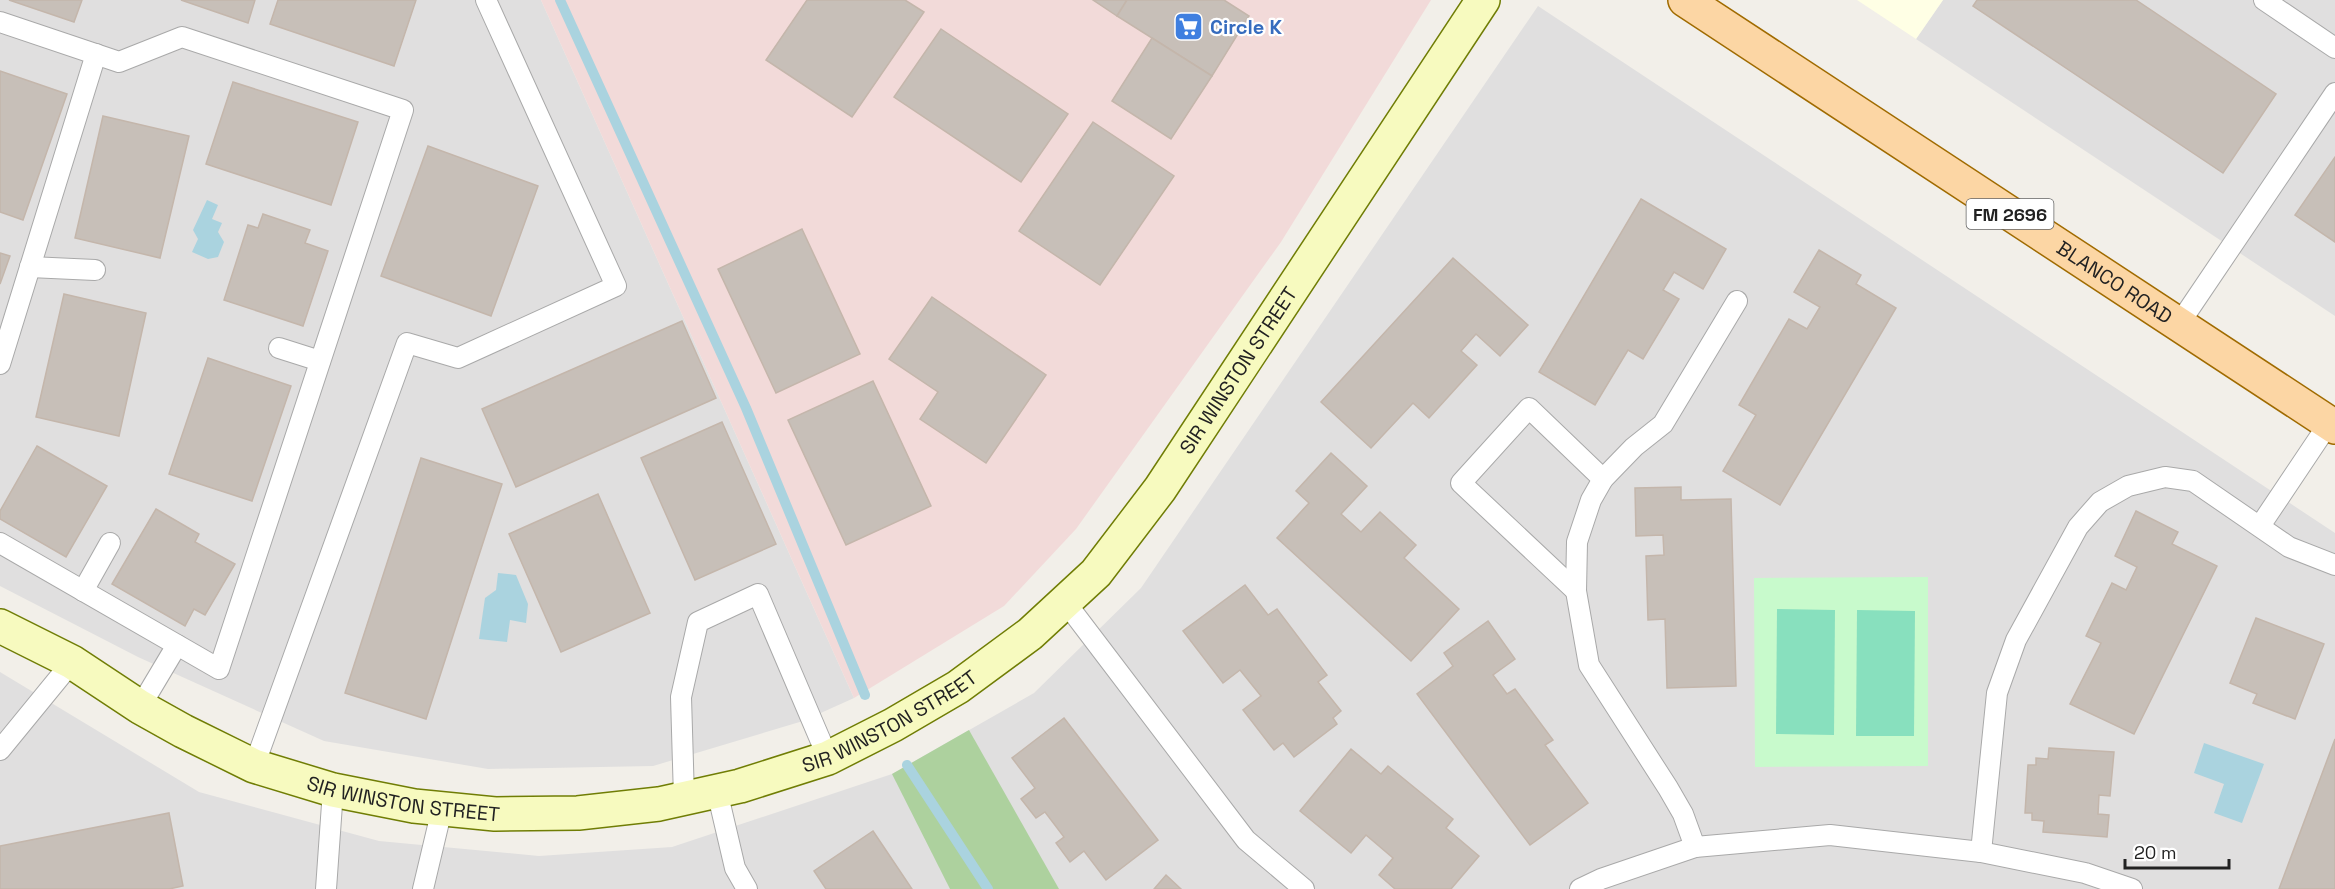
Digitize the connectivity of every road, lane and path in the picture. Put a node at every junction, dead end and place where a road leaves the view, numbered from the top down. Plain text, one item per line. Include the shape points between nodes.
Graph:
1 (486, 0) edge
2 (1482, 0) edge
3 (1685, 0) edge
4 (2264, 0) edge
5 (0, 22) edge
6 (2335, 48) edge
7 (96, 54) junction
8 (2335, 93) edge
9 (30, 267) junction
10 (95, 270) dead end
11 (1737, 301) dead end
12 (2179, 324) junction
13 (279, 348) dead end
14 (320, 361) junction
15 (0, 364) edge
16 (2332, 425) edge
17 (1603, 478) junction
18 (2260, 526) junction
19 (0, 543) edge
20 (110, 543) dead end
21 (2335, 565) edge
22 (83, 591) junction
23 (1576, 591) junction
24 (1066, 603) junction
25 (0, 626) edge
26 (177, 645) junction
27 (72, 662) junction
28 (140, 707) junction
29 (0, 750) edge
30 (828, 758) junction
31 (254, 766) junction
32 (333, 790) junction
33 (717, 791) junction
34 (684, 798) junction
35 (442, 809) junction
36 (1695, 847) junction
37 (1982, 852) junction
38 (326, 889) edge
39 (423, 889) edge
40 (747, 889) edge
41 (1304, 889) edge
42 (1580, 889) edge
43 (2132, 889) edge

1 - 31 lane via 616,286 458,358 407,343
2 - 24 street, SIR WINSTON STREET via 1160,489 1096,573
3 - 12 main road, BLANCO ROAD / FM 2696
4 - 6 lane
5 - 7 lane
7 - 9 lane
7 - 14 lane via 119,62 182,37 403,110
8 - 12 lane
9 - 10 lane
9 - 15 lane
11 - 17 lane via 1663,424
12 - 16 main road, BLANCO ROAD / FM 2696
13 - 14 lane
14 - 26 lane via 219,669
16 - 18 lane
17 - 23 lane via 1577,542
17 - 23 lane via 1529,408 1461,483
18 - 21 lane via 2289,547
18 - 37 lane via 2193,481 2164,477 2128,486 2100,502 2078,527 2016,640 1998,693
19 - 22 lane
20 - 22 lane
22 - 26 lane
23 - 36 lane via 1589,665 1668,788
24 - 30 street, SIR WINSTON STREET via 958,687
24 - 41 lane via 1245,840
25 - 27 street, SIR WINSTON STREET
26 - 28 lane
27 - 28 street, SIR WINSTON STREET
27 - 29 lane
28 - 31 street, SIR WINSTON STREET
30 - 33 street, SIR WINSTON STREET
30 - 34 lane via 758,594 698,622 681,697
31 - 32 street, SIR WINSTON STREET
32 - 35 street, SIR WINSTON STREET
32 - 38 lane
33 - 34 street, SIR WINSTON STREET
33 - 40 lane via 735,868
34 - 35 street, SIR WINSTON STREET via 578,813 495,814
35 - 39 lane
36 - 37 lane via 1830,835
36 - 42 lane
37 - 43 lane via 2085,873

